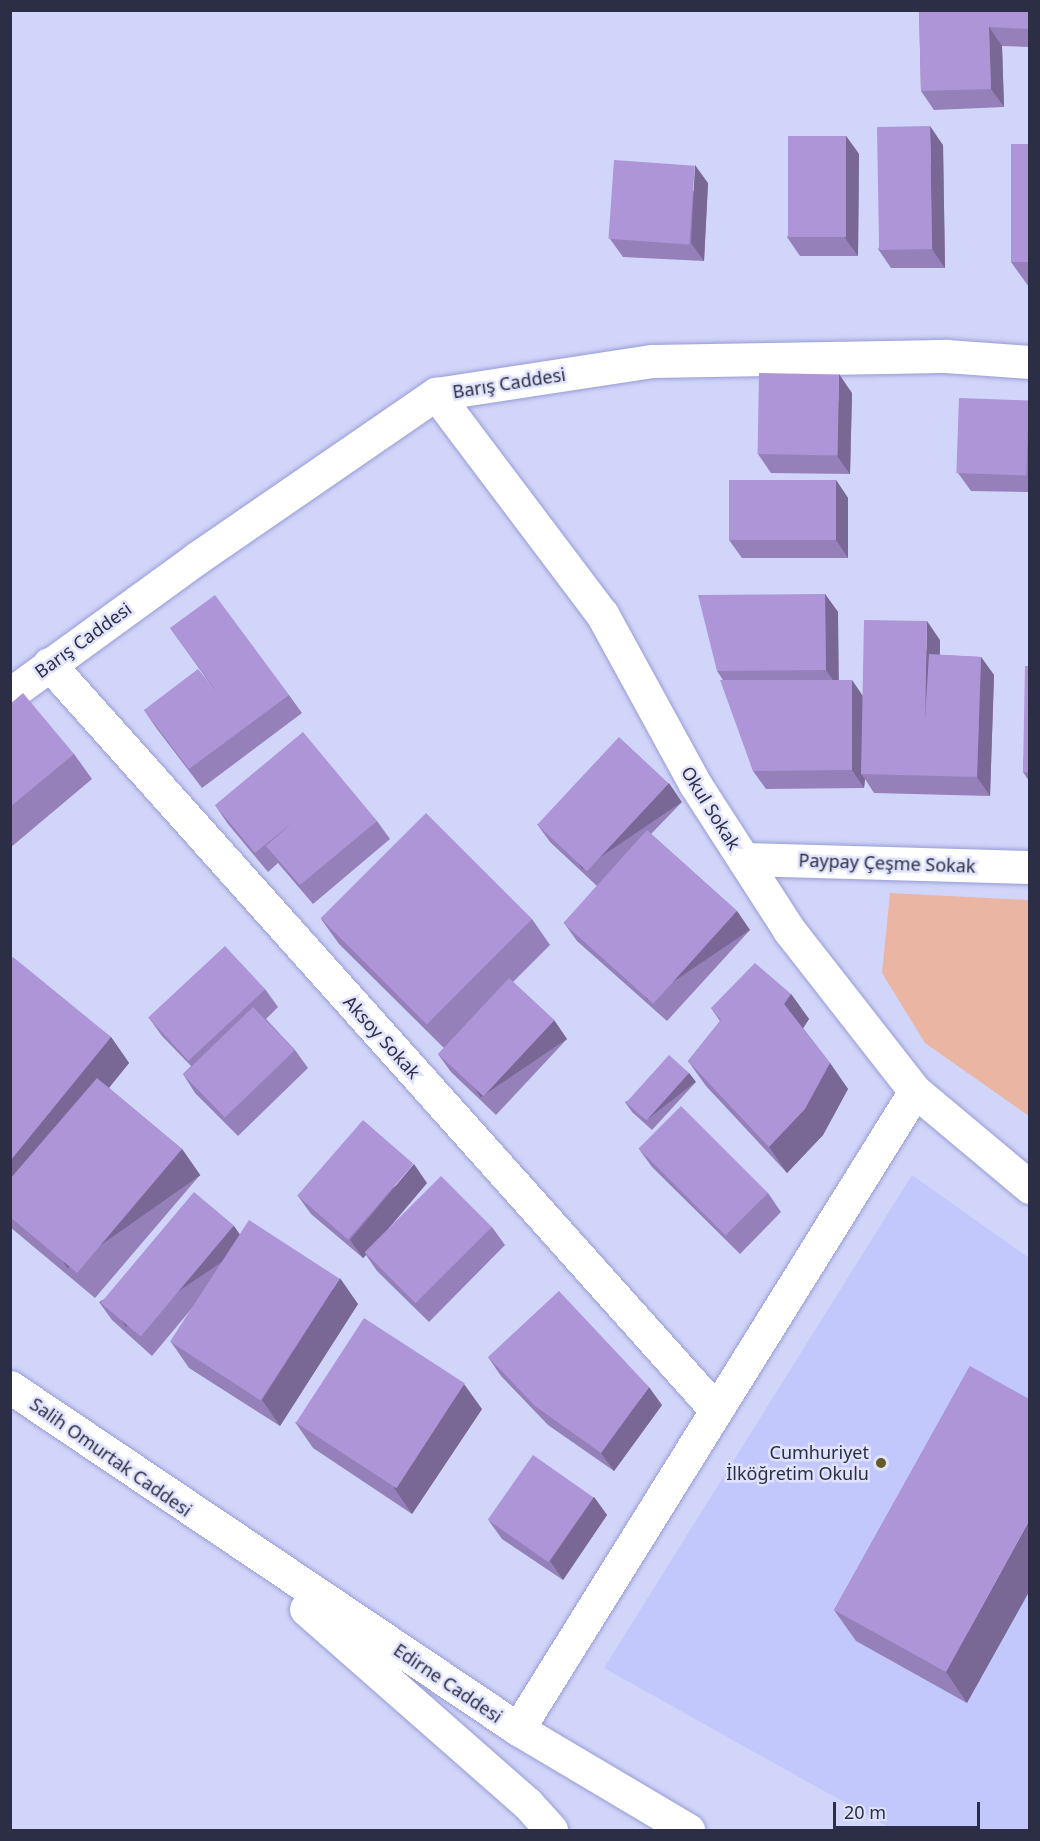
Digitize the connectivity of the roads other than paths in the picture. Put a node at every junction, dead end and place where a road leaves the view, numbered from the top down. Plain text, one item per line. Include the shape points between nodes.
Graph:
1 (1029, 362) edge
2 (436, 394) junction
3 (49, 664) junction
4 (10, 694) edge
5 (744, 860) junction
6 (1029, 867) edge
7 (915, 1091) junction
8 (1029, 1187) edge
9 (10, 1387) edge
10 (715, 1409) junction
11 (212, 1526) junction
12 (518, 1729) junction
13 (551, 1830) edge
14 (688, 1830) edge

1 - 2 street, Barış Caddesi via 946,356 652,361
2 - 3 street, Barış Caddesi
2 - 5 street, Okul Sokak via 602,614 695,784
3 - 4 street, Barış Caddesi
3 - 10 street, Aksoy Sokak
5 - 6 street, Paypay Çeşme Sokak
5 - 7 street, Okul Sokak via 789,930
7 - 8 street, Okul Sokak
7 - 10 street
9 - 11 street, Salih Omurtak Caddesi
10 - 12 street
11 - 12 street, Edirne Caddesi
11 - 13 street via 527,1803
12 - 14 street, Edirne Caddesi

